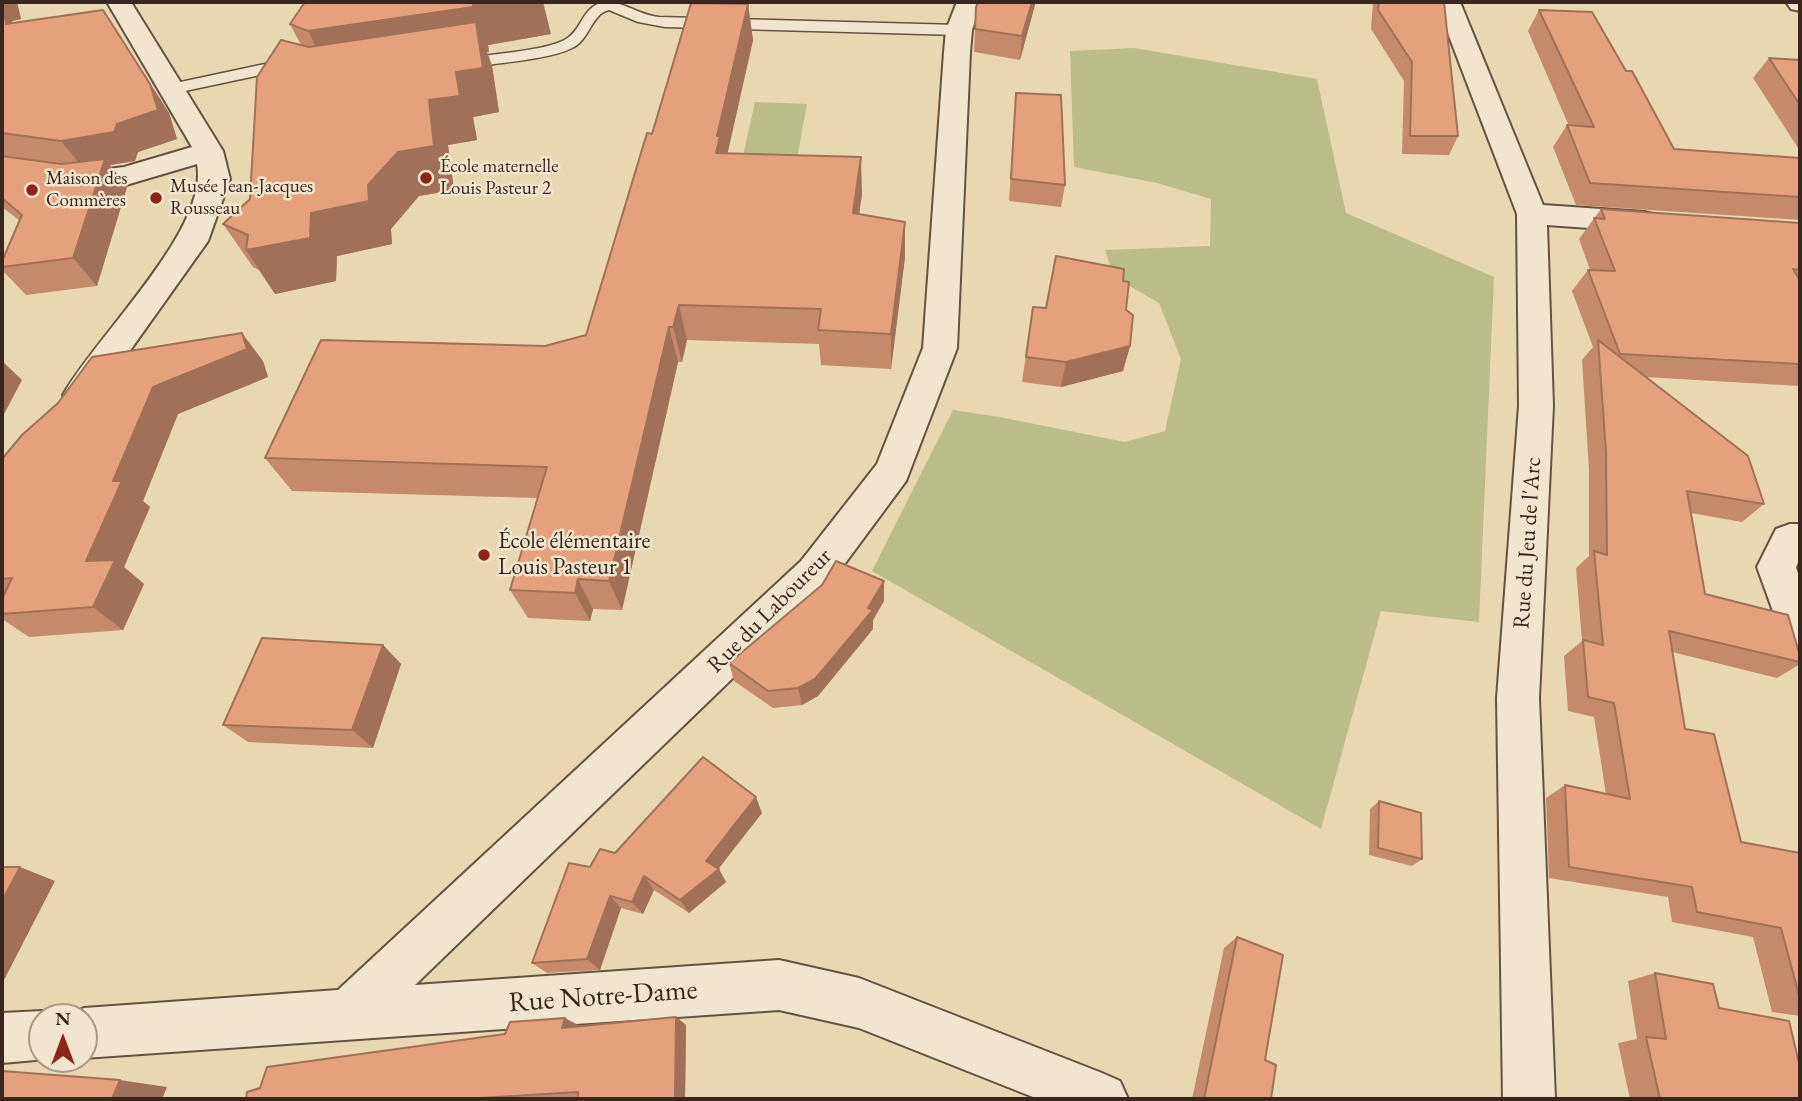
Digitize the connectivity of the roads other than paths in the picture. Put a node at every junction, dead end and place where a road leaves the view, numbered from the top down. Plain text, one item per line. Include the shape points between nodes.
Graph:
1 (1448, 2) edge
2 (112, 7) edge
3 (964, 16) edge
4 (439, 67) edge
5 (304, 77) edge
6 (171, 89) junction
7 (209, 150) junction
8 (2, 170) edge
9 (1532, 215) junction
10 (1679, 224) edge
11 (66, 415) edge
12 (1800, 540) edge
13 (1800, 634) edge
14 (349, 1014) junction
15 (98, 1032) edge
16 (28, 1037) edge
17 (2, 1038) edge
18 (1102, 1099) edge
19 (1528, 1099) edge

1 - 9 street, Rue du Jeu de l'Arc
2 - 6 street
3 - 4 lane via 687,23 644,19 618,6 606,6 595,10 576,42 561,48
3 - 14 street, Rue du Laboureur via 940,348 893,471 815,573
5 - 6 lane via 295,67 279,66
6 - 7 street
7 - 8 street via 126,176 84,181
7 - 11 street via 215,179 193,241
9 - 10 street
9 - 19 street, Rue du Jeu de l'Arc via 1536,406 1518,698
12 - 13 street via 1790,540 1776,567
14 - 15 street, Rue Notre-Dame
14 - 18 street, Rue Notre-Dame via 779,985 859,1003
16 - 17 street

